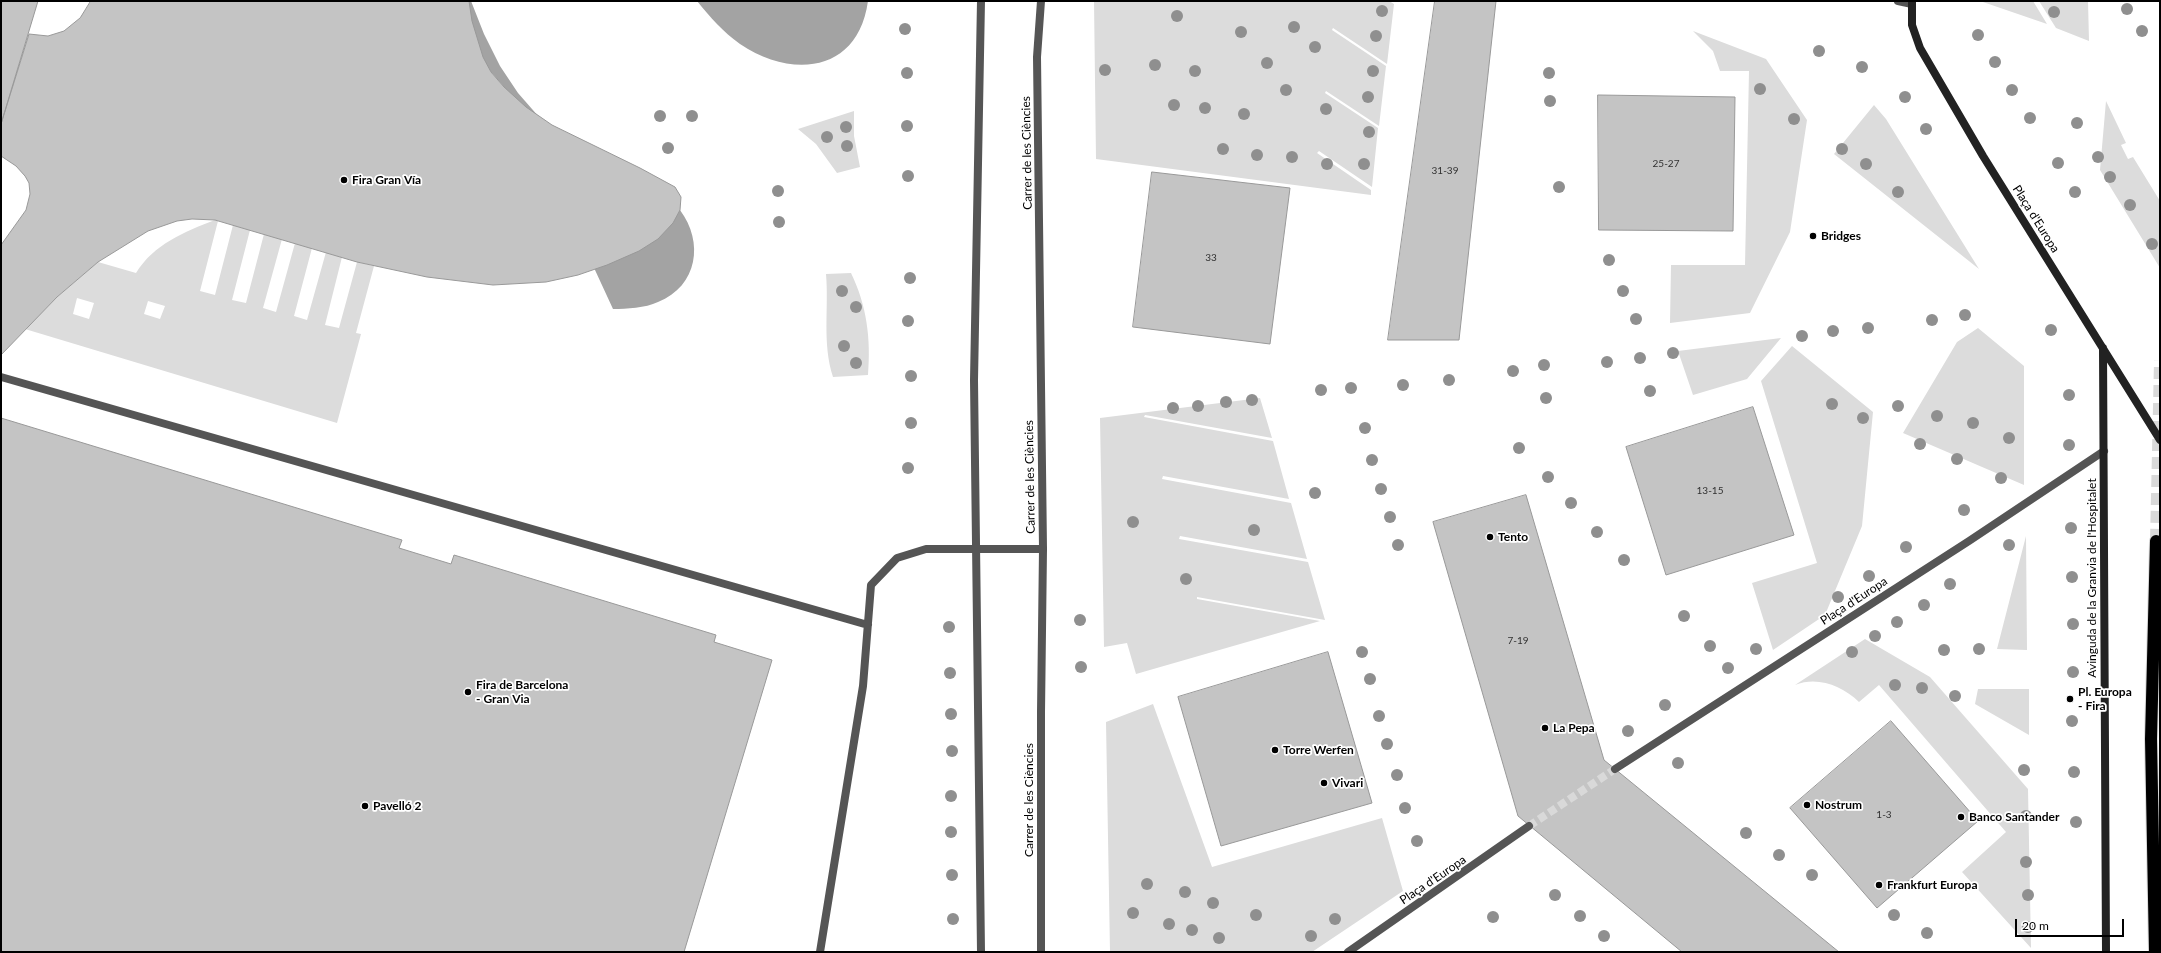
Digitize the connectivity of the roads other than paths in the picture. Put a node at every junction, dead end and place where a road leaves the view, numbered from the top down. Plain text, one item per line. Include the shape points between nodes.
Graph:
1 (981, 1) edge
2 (1041, 1) edge
3 (1898, 1) edge
4 (1912, 2) edge
5 (2103, 348) junction
6 (1, 377) edge
7 (2160, 440) edge
8 (2104, 451) junction
9 (2156, 541) dead end
10 (976, 548) junction
11 (1043, 549) junction
12 (868, 625) junction
13 (1615, 769) tunnel mouth
14 (1530, 826) tunnel mouth
15 (820, 952) edge
16 (980, 952) edge
17 (1041, 952) edge
18 (1348, 952) edge
19 (2106, 952) edge
20 (2155, 952) edge

1 - 10 street via 974,380
2 - 11 street, Carrer de les Ciències via 1037,57
3 - 4 street, Plaça d'Europa
4 - 5 main road, Plaça d'Europa via 1912,25 1920,48 1983,156
5 - 7 main road, Plaça d'Europa
5 - 8 main road, Avinguda de la Granvia de l'Hospitalet
6 - 12 street
8 - 13 street, Plaça d'Europa via 1970,541
8 - 19 main road, Avinguda de la Granvia de l'Hospitalet
9 - 20 highway via 2152,739
10 - 11 street
10 - 12 street via 926,549 897,558 871,585
10 - 16 street
11 - 17 street, Carrer de les Ciències
12 - 15 street via 863,686
14 - 18 street, Plaça d'Europa

